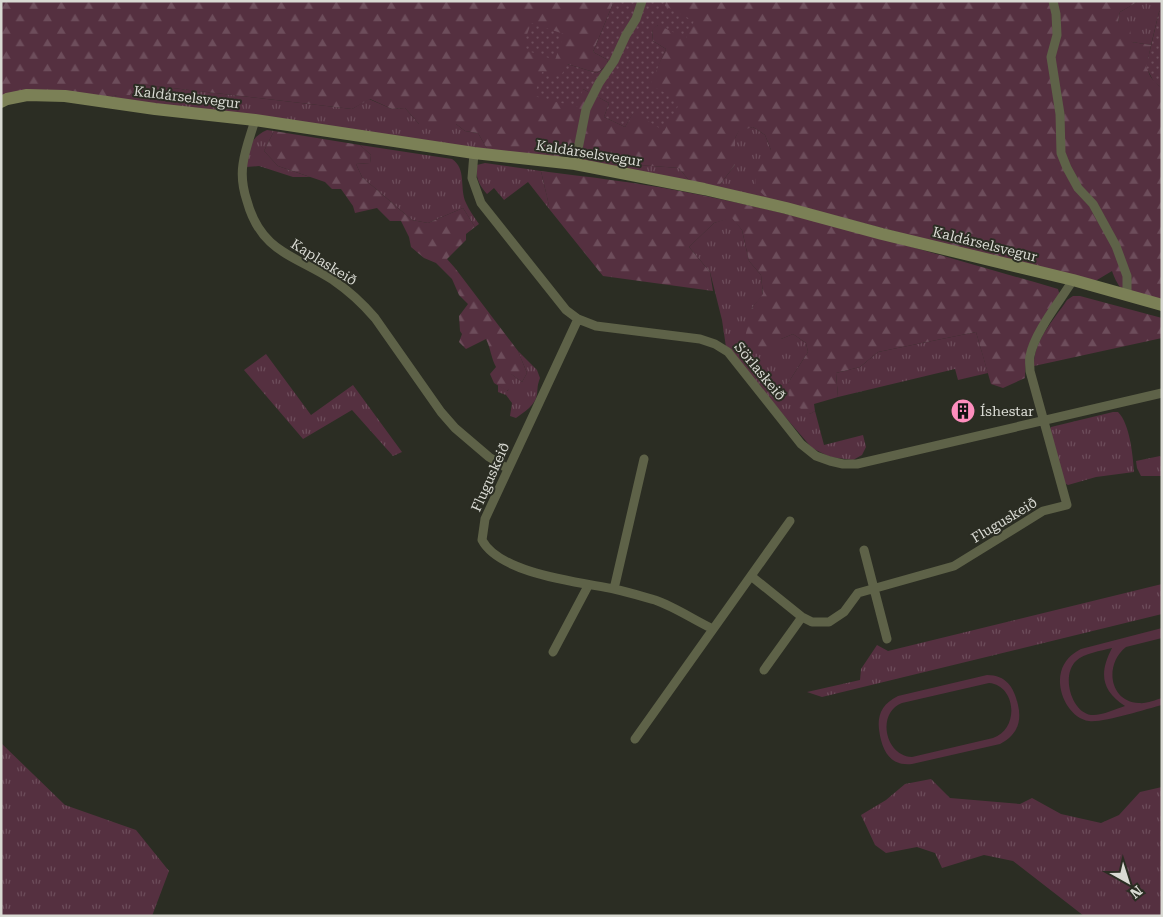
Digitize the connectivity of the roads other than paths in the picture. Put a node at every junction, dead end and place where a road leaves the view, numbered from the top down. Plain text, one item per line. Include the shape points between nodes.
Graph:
1 (642, 1) edge
2 (1053, 1) edge
3 (1, 102) edge
4 (255, 120) junction
5 (474, 153) junction
6 (575, 164) junction
7 (1072, 280) junction
8 (1127, 296) junction
9 (1162, 305) edge
10 (578, 319) junction
11 (1162, 393) edge
12 (1043, 421) junction
13 (644, 459) dead end
14 (508, 469) junction
15 (790, 521) dead end
16 (864, 550) dead end
17 (751, 576) junction
18 (588, 586) junction
19 (614, 590) junction
20 (874, 590) junction
21 (802, 618) junction
22 (713, 629) junction
23 (887, 639) dead end
24 (553, 652) dead end
25 (764, 670) dead end
26 (636, 739) dead end

1 - 6 street via 636,19 586,109
2 - 8 street via 1057,35 1051,58 1062,153 1078,188 1093,204 1116,246 1127,276
3 - 4 street, Kaldárselsvegur via 27,95 43,95
4 - 5 street, Kaldárselsvegur
4 - 14 street, Kaplaskeið via 243,163 242,186 253,220 263,234 281,251 333,280 364,305 455,428
5 - 6 street, Kaldárselsvegur
5 - 10 street, Sörlaskeið via 472,178 481,202 555,297
6 - 7 street, Kaldárselsvegur via 731,195
7 - 8 street, Kaldárselsvegur
7 - 12 street via 1033,344 1029,357
8 - 9 street, Kaldárselsvegur
10 - 12 street, Sörlaskeið via 596,326 700,339 722,347 801,444 816,456 830,461 857,464
10 - 14 street, Fluguskeið
11 - 12 street, Sörlaskeið
12 - 20 street, Fluguskeið via 1066,505 1043,511 954,566
13 - 19 street
14 - 18 street, Fluguskeið via 485,519 482,540 488,550 521,568
15 - 17 street
16 - 20 street
17 - 21 street
17 - 22 street
18 - 19 street, Fluguskeið
18 - 24 street
19 - 22 street, Fluguskeið via 657,601
20 - 21 street, Fluguskeið via 858,593 834,620 818,623
20 - 23 street
21 - 25 street
22 - 26 street

